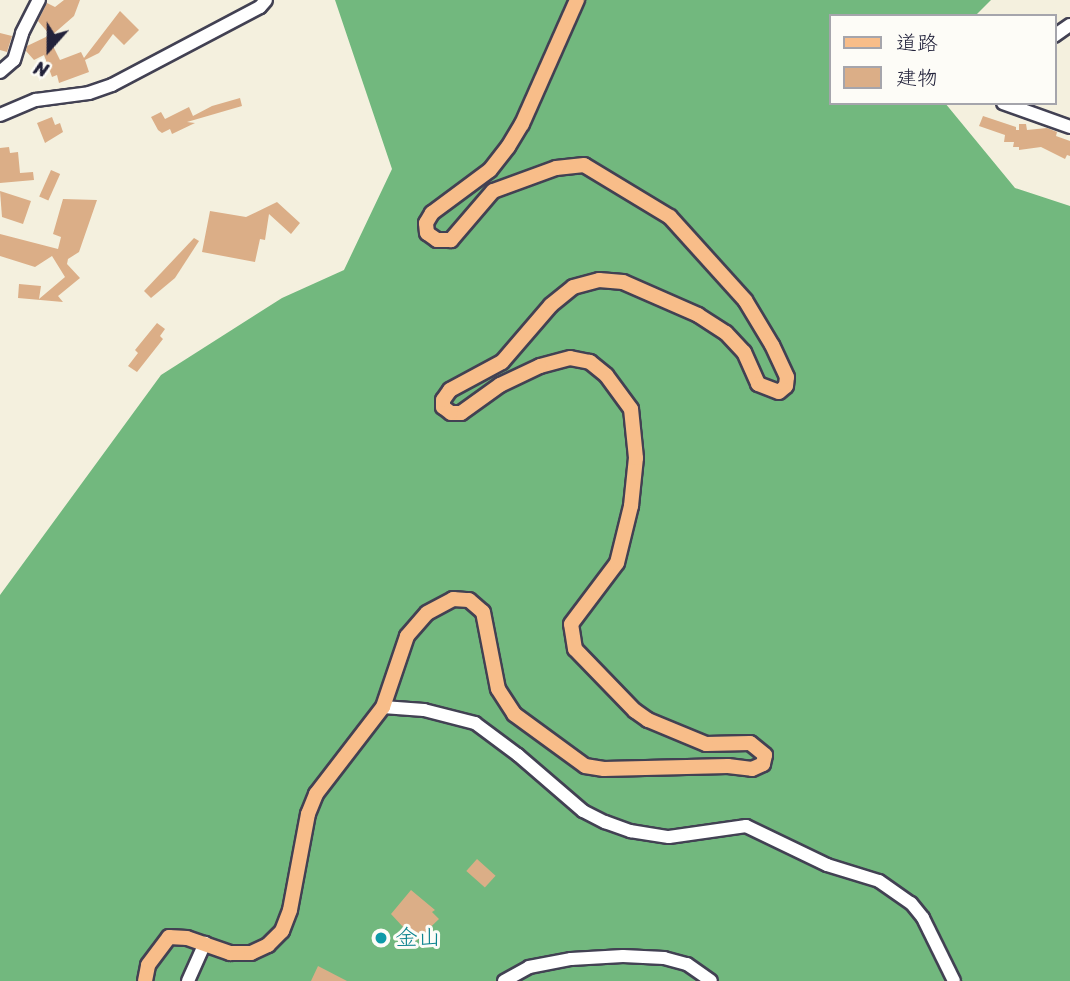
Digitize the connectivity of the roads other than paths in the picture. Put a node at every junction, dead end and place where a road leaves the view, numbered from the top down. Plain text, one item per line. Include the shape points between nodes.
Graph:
1 (39, 0) edge
2 (266, 0) edge
3 (577, 0) edge
4 (0, 72) edge
5 (1009, 105) edge
6 (0, 115) edge
7 (1070, 127) edge
8 (383, 707) junction
9 (205, 943) junction
10 (145, 981) edge
11 (188, 981) edge
12 (504, 981) edge
13 (711, 981) edge
14 (954, 981) edge

1 - 4 street via 14,60
2 - 6 street via 112,85 36,100
3 - 8 main road via 508,147 490,170 432,213 427,233 438,240 451,240 493,191 556,168 584,165 670,217 745,300 772,345 787,377 786,386 779,392 758,384 744,352 726,333 698,315 623,282 599,280 573,287 551,305 502,362 450,390 443,407 461,413 500,385 570,358 590,362 606,374 631,409 636,458 631,506 617,563 571,624 575,649 648,720 706,744 750,743 765,755 763,764 751,769 585,766 514,714 498,689 483,612 469,600 453,599 427,613 407,636
5 - 7 street
8 - 9 main road via 316,794 282,931 251,953 230,953
8 - 14 street via 424,710 475,723 583,811 630,831 669,837 747,825 827,865 879,881 911,903 923,918
9 - 10 main road via 169,937 148,965
9 - 11 street
12 - 13 street via 529,967 622,956 687,964

